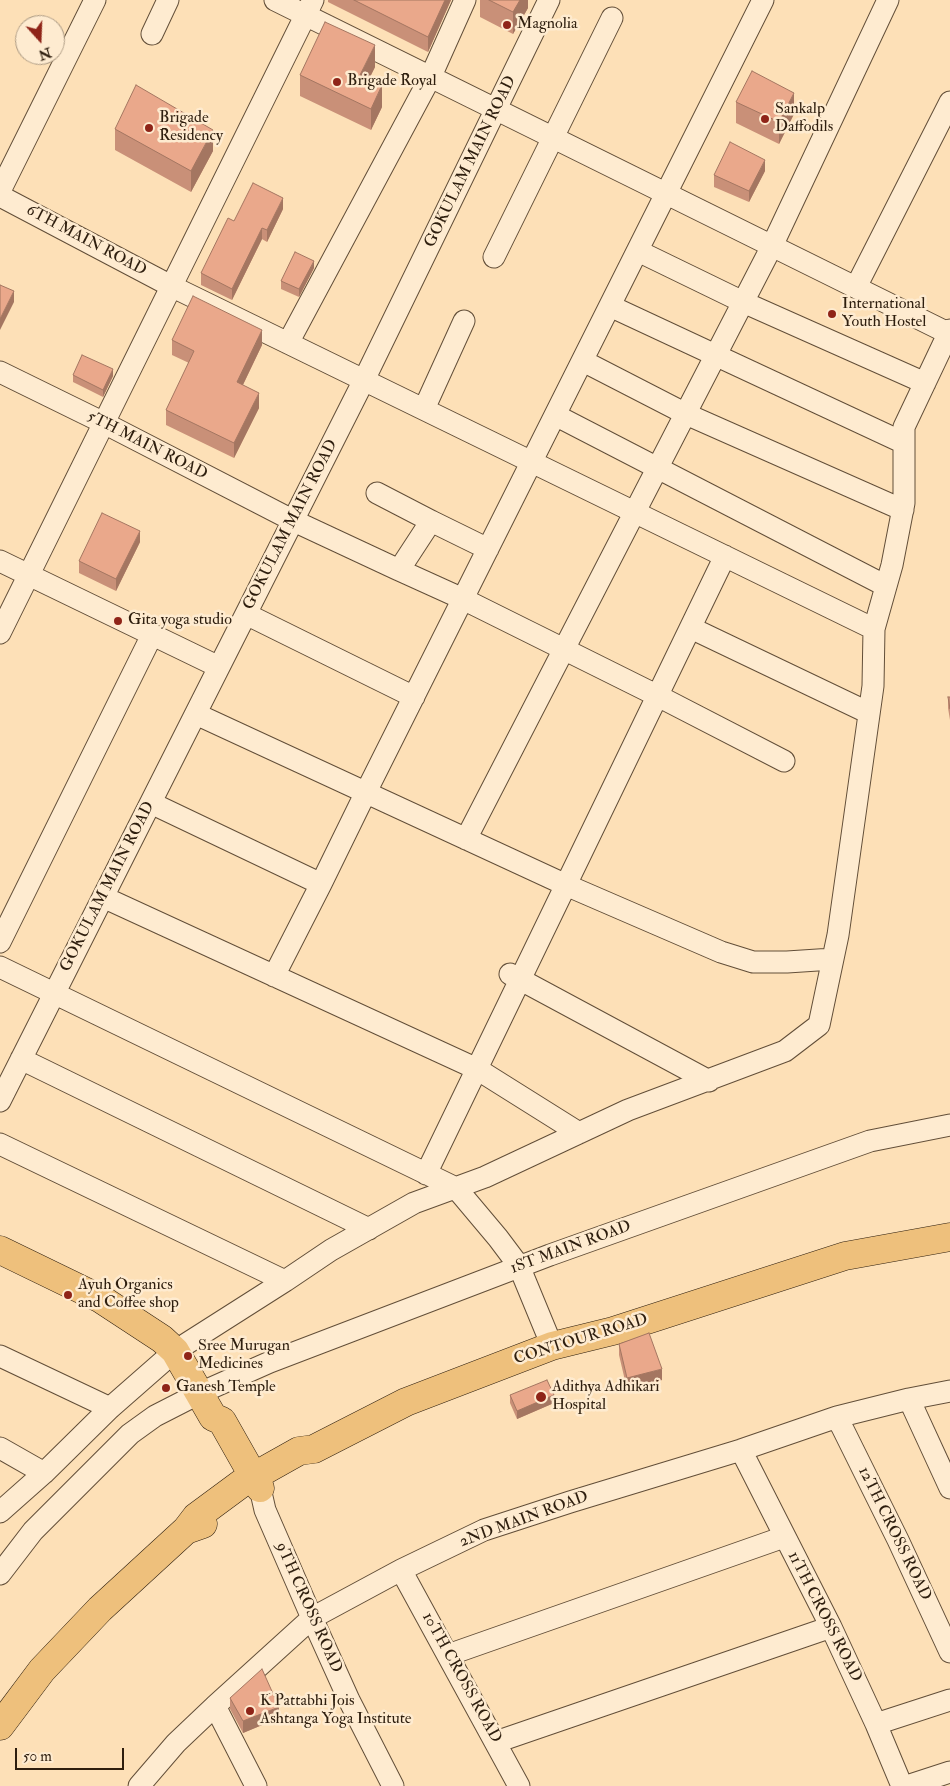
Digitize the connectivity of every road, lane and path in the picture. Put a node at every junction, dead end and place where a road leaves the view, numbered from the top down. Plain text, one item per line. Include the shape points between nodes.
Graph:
1 (95, 0) edge
2 (168, 0) edge
3 (275, 0) edge
4 (465, 0) edge
5 (549, 0) edge
6 (764, 0) edge
7 (888, 0) edge
8 (310, 7) edge
9 (612, 18) dead end
10 (152, 34) dead end
11 (431, 76) junction
12 (950, 102) edge
13 (496, 109) junction
14 (554, 137) junction
15 (0, 191) edge
16 (666, 193) junction
17 (0, 196) edge
18 (772, 246) junction
19 (638, 251) junction
20 (494, 257) dead end
21 (171, 286) junction
22 (856, 287) junction
23 (743, 302) junction
24 (610, 306) junction
25 (464, 321) dead end
26 (950, 332) edge
27 (288, 343) junction
28 (716, 355) junction
29 (583, 360) junction
30 (0, 372) edge
31 (364, 380) junction
32 (926, 382) junction
33 (424, 409) junction
34 (686, 414) junction
35 (555, 415) junction
36 (104, 423) junction
37 (904, 443) junction
38 (532, 462) junction
39 (658, 469) junction
40 (377, 493) dead end
41 (903, 510) junction
42 (635, 512) junction
43 (294, 520) junction
44 (431, 521) junction
45 (488, 549) junction
46 (725, 556) junction
47 (0, 561) edge
48 (399, 570) junction
49 (28, 576) junction
50 (886, 586) junction
51 (463, 599) junction
52 (246, 614) junction
53 (691, 628) junction
54 (874, 629) junction
55 (0, 633) edge
56 (152, 635) junction
57 (565, 650) junction
58 (219, 667) junction
59 (658, 696) junction
60 (414, 697) junction
61 (869, 713) junction
62 (196, 714) junction
63 (784, 761) dead end
64 (366, 792) junction
65 (151, 803) junction
66 (466, 839) junction
67 (321, 884) junction
68 (566, 885) junction
69 (103, 897) junction
70 (0, 942) edge
71 (833, 959) junction
72 (0, 966) edge
73 (274, 976) junction
74 (515, 976) junction
75 (55, 992) junction
76 (21, 1059) junction
77 (477, 1069) junction
78 (709, 1081) junction
79 (0, 1101) edge
80 (950, 1125) edge
81 (580, 1133) junction
82 (0, 1144) edge
83 (426, 1174) junction
84 (456, 1188) junction
85 (369, 1229) junction
86 (950, 1237) edge
87 (0, 1250) edge
88 (519, 1266) junction
89 (285, 1281) junction
90 (552, 1346) junction
91 (175, 1351) junction
92 (0, 1356) edge
93 (950, 1391) edge
94 (200, 1393) junction
95 (909, 1399) junction
96 (110, 1408) junction
97 (837, 1417) junction
98 (0, 1448) edge
99 (741, 1450) junction
100 (44, 1473) junction
101 (950, 1488) edge
102 (254, 1490) junction
103 (0, 1512) edge
104 (784, 1537) junction
105 (401, 1570) junction
106 (0, 1574) edge
107 (312, 1618) junction
108 (831, 1627) junction
109 (950, 1652) edge
110 (448, 1655) junction
111 (950, 1700) edge
112 (215, 1706) junction
113 (876, 1724) junction
114 (0, 1726) edge
115 (496, 1742) junction
116 (950, 1772) edge
117 (141, 1785) edge
118 (256, 1786) edge
119 (392, 1786) edge
120 (519, 1786) edge
121 (902, 1786) edge
122 (907, 1786) edge

1 - 15 street
2 - 10 street
3 - 8 street
4 - 11 street
5 - 13 street, GOKULAM MAIN ROAD
6 - 16 street
7 - 18 street
8 - 11 street
8 - 21 street
9 - 14 street
11 - 13 street
11 - 27 street
12 - 22 street
13 - 14 street
13 - 31 street, GOKULAM MAIN ROAD
14 - 16 street
14 - 20 street
16 - 18 street
16 - 19 street
17 - 21 street, 6TH MAIN ROAD
18 - 22 street
18 - 23 street
19 - 23 street
19 - 24 street
21 - 27 street, 6TH MAIN ROAD
21 - 36 street
22 - 26 street
23 - 28 street
23 - 32 street
24 - 28 street
24 - 29 street
25 - 33 street
26 - 32 street
27 - 31 street, 6TH MAIN ROAD
28 - 34 street
28 - 37 street
29 - 34 street
29 - 35 street
30 - 36 street, 5TH MAIN ROAD
31 - 33 street, 6TH MAIN ROAD
31 - 43 street, GOKULAM MAIN ROAD
32 - 37 street via 904,427
33 - 38 street, 6TH MAIN ROAD
34 - 39 street
34 - 41 street
35 - 38 street
35 - 39 street
36 - 43 street, 5TH MAIN ROAD
36 - 49 street
37 - 41 street
38 - 42 street, 6TH MAIN ROAD
38 - 45 street
39 - 42 street
39 - 50 street
40 - 44 street
41 - 50 street
42 - 46 street, 6TH MAIN ROAD
42 - 57 street
43 - 48 street, 5TH MAIN ROAD
43 - 52 street, GOKULAM MAIN ROAD
44 - 45 street
44 - 48 street
45 - 51 street
46 - 53 street
46 - 54 street, 6TH MAIN ROAD
47 - 49 street
48 - 51 street, 5TH MAIN ROAD
49 - 55 street
49 - 56 street
50 - 54 street
51 - 57 street, 5TH MAIN ROAD
51 - 60 street
52 - 58 street, GOKULAM MAIN ROAD
52 - 60 street
53 - 59 street
53 - 61 street
54 - 61 street
56 - 58 street
56 - 70 street
57 - 59 street, 5TH MAIN ROAD
57 - 66 street
58 - 62 street, GOKULAM MAIN ROAD
59 - 63 street, 5TH MAIN ROAD
59 - 68 street
60 - 64 street
61 - 71 street
62 - 64 street
62 - 65 street, GOKULAM MAIN ROAD
64 - 66 street
64 - 67 street
65 - 67 street
65 - 69 street, GOKULAM MAIN ROAD
66 - 68 street
67 - 73 street
68 - 71 street via 721,952 753,962
68 - 74 street
69 - 73 street
69 - 75 street, GOKULAM MAIN ROAD
71 - 78 street via 819,1025 785,1052
72 - 75 street
73 - 77 street via 422,1040
74 - 77 street
74 - 78 street
75 - 76 street, GOKULAM MAIN ROAD
75 - 83 street
76 - 79 street, GOKULAM MAIN ROAD
76 - 85 street
77 - 81 street
77 - 83 street
78 - 81 street via 628,1110
80 - 88 street, 1ST MAIN ROAD via 870,1141
81 - 84 street via 485,1178
82 - 89 street
83 - 84 street
84 - 85 street via 414,1203
84 - 88 street
85 - 89 street
86 - 90 main road, CONTOUR ROAD via 845,1256 613,1331
87 - 91 main road via 101,1299
88 - 90 street
88 - 94 street, 1ST MAIN ROAD via 270,1362
89 - 91 street
90 - 102 main road, CONTOUR ROAD via 406,1402 314,1449 299,1451
91 - 94 main road
91 - 96 street
92 - 96 street
93 - 95 street, 2ND MAIN ROAD
94 - 102 main road via 213,1417 212,1426
94 - 106 street, 1ST MAIN ROAD via 155,1416 130,1434 34,1531
95 - 97 street, 2ND MAIN ROAD
95 - 101 street
96 - 100 street
97 - 99 street, 2ND MAIN ROAD
97 - 109 street, 12TH CROSS ROAD
98 - 100 street
99 - 104 street, 11TH CROSS ROAD
99 - 105 street, 2ND MAIN ROAD via 484,1530
100 - 103 street
102 - 107 street, 9TH CROSS ROAD
102 - 114 main road, CONTOUR ROAD via 203,1524 186,1530 100,1609 42,1670
104 - 108 street, 11TH CROSS ROAD
104 - 110 street
105 - 107 street, 2ND MAIN ROAD
105 - 110 street, 10TH CROSS ROAD
107 - 112 street, 2ND MAIN ROAD
107 - 119 street, 9TH CROSS ROAD
108 - 113 street, 11TH CROSS ROAD
108 - 115 street
110 - 115 street, 10TH CROSS ROAD
111 - 113 street
112 - 117 street, 2ND MAIN ROAD via 176,1743
112 - 118 street
113 - 121 street, 11TH CROSS ROAD
115 - 120 street, 10TH CROSS ROAD
116 - 122 street

